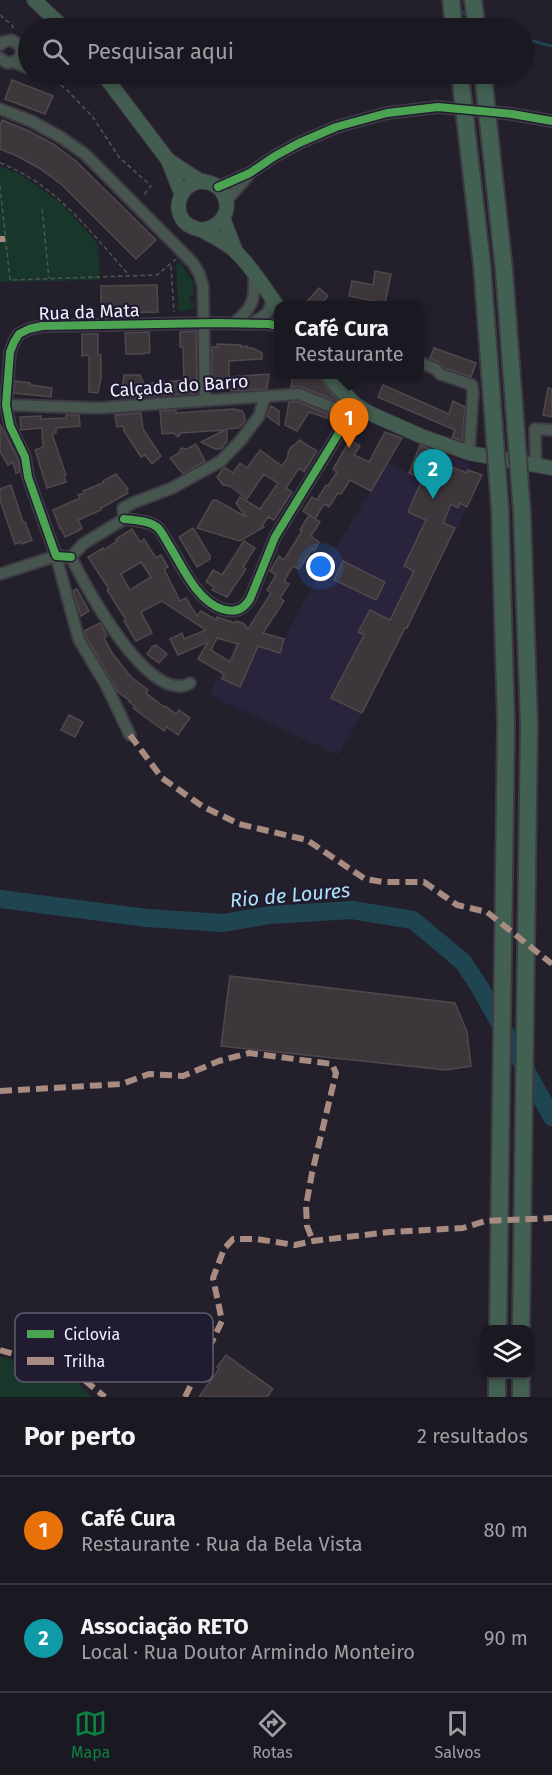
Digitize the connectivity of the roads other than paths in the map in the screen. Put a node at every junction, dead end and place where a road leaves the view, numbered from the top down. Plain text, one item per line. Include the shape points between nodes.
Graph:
1 (34, 0) edge
2 (451, 0) edge
3 (473, 0) edge
4 (53, 18) edge
5 (453, 18) edge
6 (476, 18) edge
7 (18, 44) edge
8 (0, 45) edge
9 (0, 59) edge
10 (18, 59) edge
11 (14, 62) junction
12 (18, 64) edge
13 (111, 84) edge
14 (461, 84) edge
15 (484, 84) edge
16 (0, 109) edge
17 (552, 121) edge
18 (168, 160) junction
19 (250, 173) junction
20 (202, 181) junction
21 (218, 187) junction
22 (182, 193) junction
23 (226, 201) junction
24 (223, 218) junction
25 (202, 230) junction
26 (236, 252) junction
27 (254, 274) junction
28 (274, 302) edge
29 (274, 304) edge
30 (203, 323) junction
31 (234, 323) junction
32 (251, 324) junction
33 (274, 326) edge
34 (424, 364) edge
35 (331, 379) edge
36 (265, 397) junction
37 (206, 400) junction
38 (3, 404) edge
39 (356, 405) junction
40 (552, 430) edge
41 (468, 453) junction
42 (536, 466) junction
43 (552, 468) edge
44 (124, 519) junction
45 (56, 556) junction
46 (71, 557) junction
47 (0, 574) edge
48 (190, 683) dead end
49 (130, 735) dead end
50 (498, 1325) edge
51 (521, 1325) edge
52 (497, 1379) edge
53 (521, 1379) edge
54 (497, 1397) edge
55 (521, 1397) edge

1 - 4 main road
2 - 5 highway
3 - 6 highway
7 - 8 street via 7,40
9 - 11 street
10 - 11 street
11 - 12 street
13 - 18 main road
14 - 50 highway, bridge via 482,265 500,509 506,724
15 - 51 highway, bridge via 504,270 522,513 527,654
16 - 30 street via 31,121 86,155 183,252 199,273 203,286
17 - 19 street via 438,106 387,112 308,139
18 - 20 main road
18 - 22 main road
19 - 21 street
19 - 23 street
20 - 21 main road
20 - 22 main road
21 - 23 main road
22 - 25 main road via 178,201 181,218
23 - 24 main road
24 - 25 main road
24 - 26 main road
25 - 26 main road
26 - 27 main road
27 - 28 main road
27 - 31 street via 253,301
29 - 32 street
30 - 31 street, Rua da Mata
30 - 37 street
30 - 38 street, Rua da Mata via 29,329 19,334 10,352
31 - 32 street, Rua da Mata
32 - 33 street, Rua da Mata
34 - 41 street via 472,385
35 - 39 main road
36 - 37 street, Calçada do Barro
36 - 39 street, Calçada do Barro via 299,394 346,411
36 - 44 street via 259,416 221,461 172,488 123,508
37 - 38 street, Calçada do Barro via 99,408
38 - 45 street, Rua da Mata via 25,457 28,477
39 - 41 main road via 388,422
39 - 44 street via 275,537 250,599 238,611 214,606 195,588 159,528
40 - 42 street via 535,429
41 - 42 main road
42 - 43 main road
44 - 46 street via 83,544
45 - 46 street
45 - 47 street
45 - 49 street, Rua da Mata via 79,640
46 - 48 street via 134,658 165,683
52 - 54 highway
53 - 55 highway

